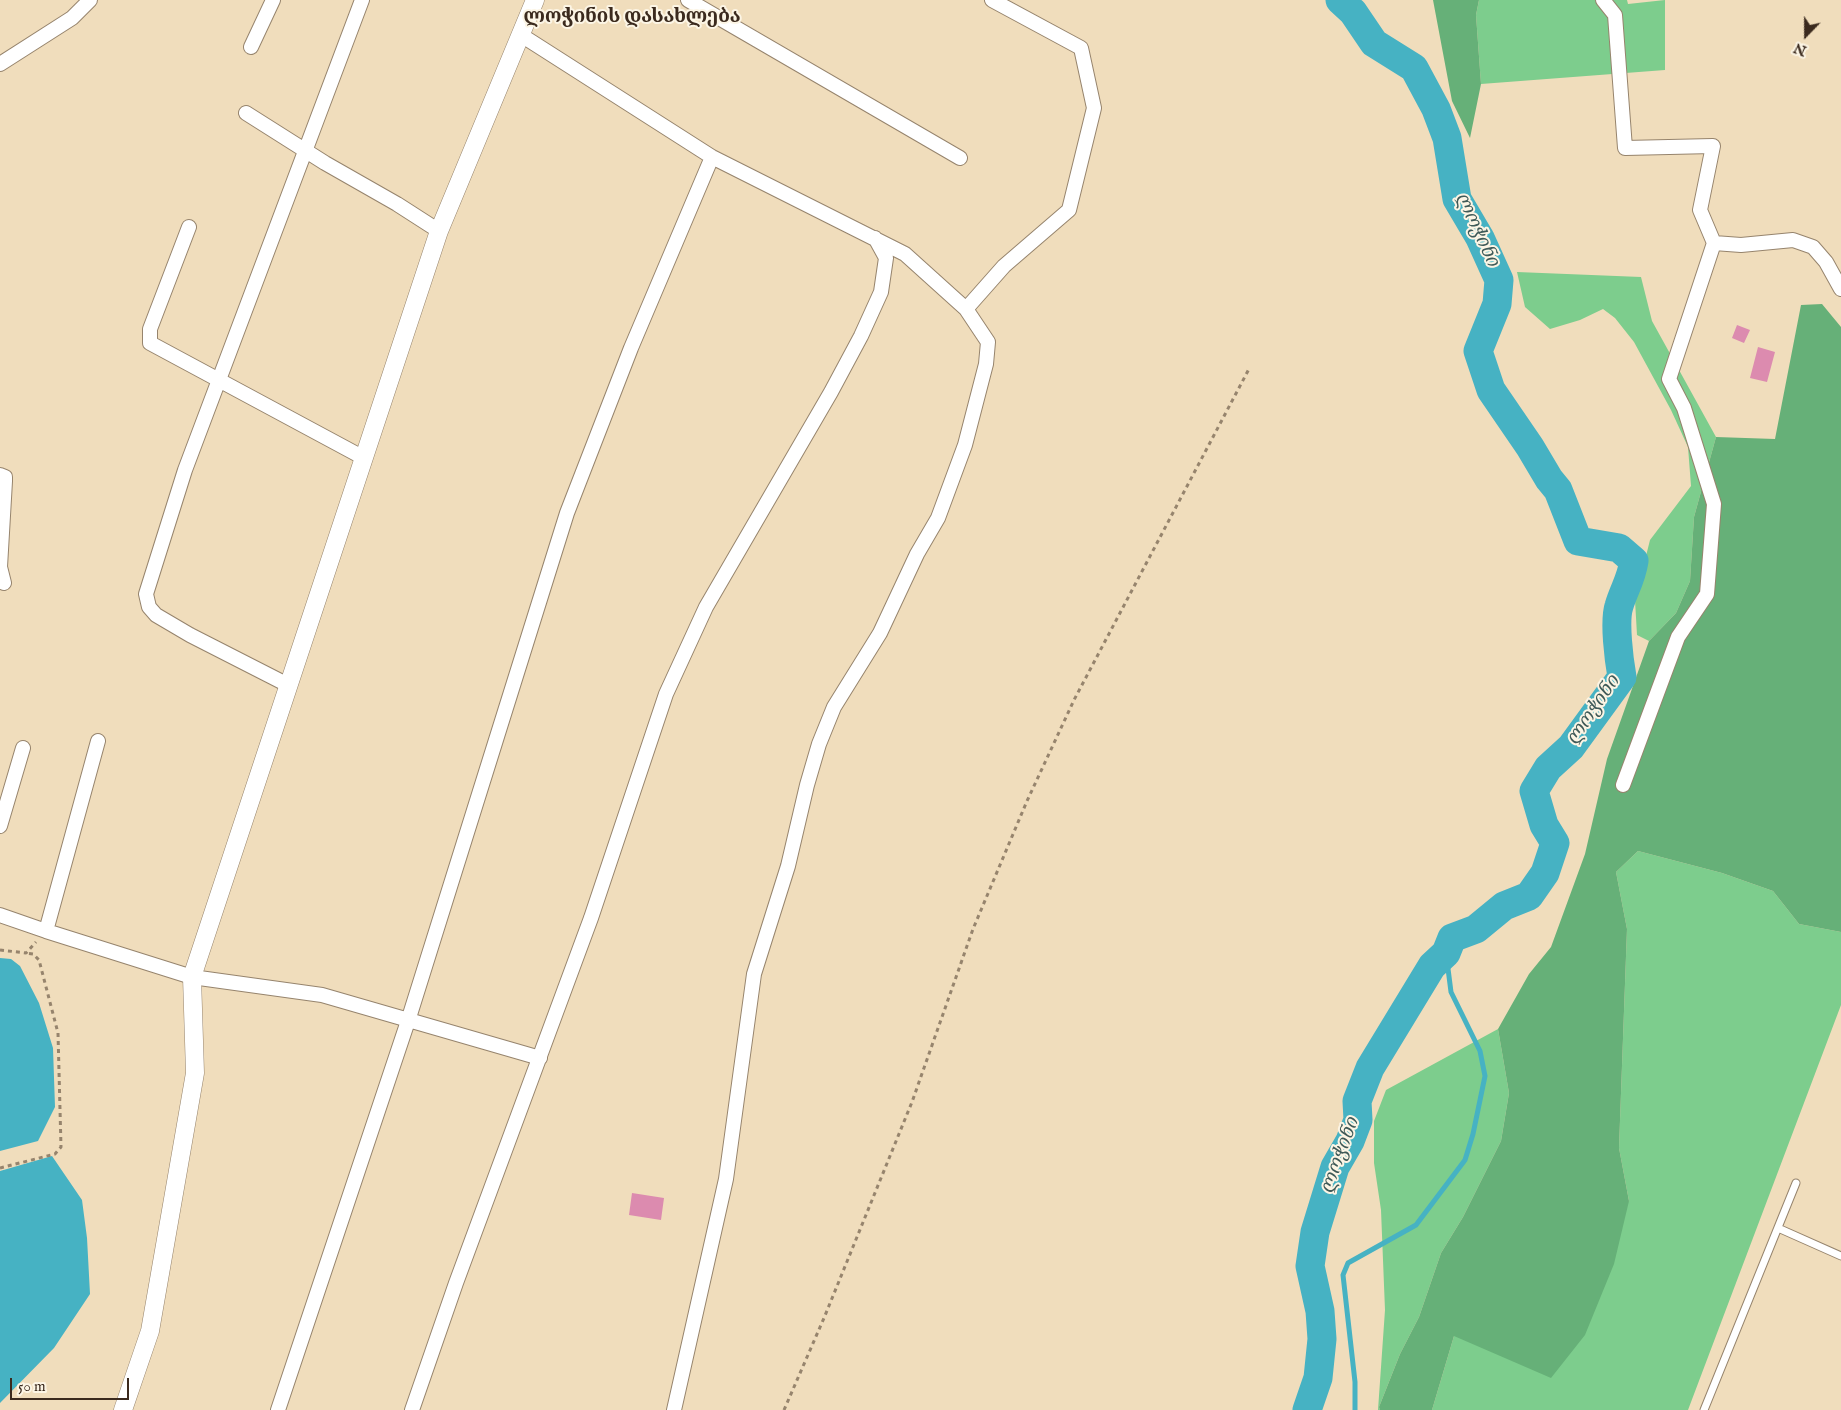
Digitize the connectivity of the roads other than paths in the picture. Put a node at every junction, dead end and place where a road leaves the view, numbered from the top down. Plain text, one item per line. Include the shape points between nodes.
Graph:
1 (90, 0) edge
2 (273, 0) edge
3 (362, 0) edge
4 (688, 0) edge
5 (992, 0) edge
6 (1603, 0) edge
7 (532, 1) edge
8 (521, 35) junction
9 (251, 47) dead end
10 (0, 64) edge
11 (246, 112) dead end
12 (305, 150) junction
13 (712, 157) junction
14 (960, 158) dead end
15 (189, 227) dead end
16 (439, 231) junction
17 (875, 237) junction
18 (1714, 243) junction
19 (1841, 289) edge
20 (966, 309) junction
21 (219, 380) junction
22 (364, 458) junction
23 (0, 475) edge
24 (4, 583) dead end
25 (288, 685) junction
26 (98, 741) dead end
27 (23, 748) dead end
28 (1623, 785) dead end
29 (0, 826) edge
30 (0, 915) edge
31 (46, 931) junction
32 (192, 977) junction
33 (408, 1021) junction
34 (540, 1058) junction
35 (1796, 1183) dead end
36 (1778, 1228) junction
37 (1841, 1256) edge
38 (123, 1410) edge
39 (278, 1410) edge
40 (412, 1410) edge
41 (674, 1410) edge
42 (1704, 1410) edge

1 - 10 street via 72,18
2 - 9 street
3 - 12 street
4 - 14 street
5 - 20 street via 1081,48 1094,108 1069,210 1004,266
6 - 18 street via 1615,15 1625,148 1713,146 1700,210
7 - 8 street
8 - 13 street
8 - 16 street
11 - 12 street
12 - 16 street
12 - 21 street
13 - 17 street
13 - 33 street via 631,348 567,513
15 - 21 street via 150,329 150,343
16 - 22 street
17 - 20 street via 905,254
17 - 34 street via 886,258 881,292 831,392 706,607 666,694 592,918
18 - 19 street via 1741,245 1794,240 1806,244 1826,262
18 - 28 street via 1669,379 1684,408 1714,504 1707,594 1678,637
20 - 41 street via 988,342 986,364 965,445 938,518 917,554 880,633 834,707 819,744 788,866 754,974 726,1179
21 - 22 street
21 - 25 street via 185,470 146,594 149,607 156,615
22 - 25 street
23 - 24 street via 5,477 0,567
25 - 32 street
26 - 31 street
27 - 29 street
30 - 31 street
31 - 32 street
32 - 33 street via 322,995
32 - 38 street via 195,1072 150,1331
33 - 34 street
33 - 39 street
34 - 40 street
35 - 36 lane
36 - 37 lane
36 - 42 lane

